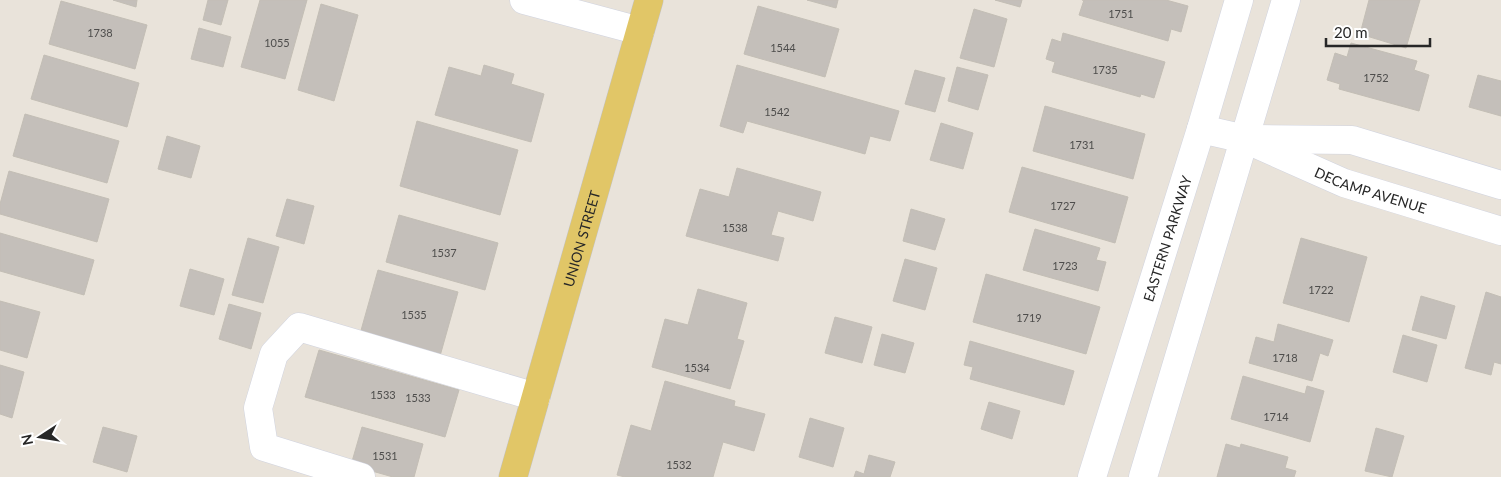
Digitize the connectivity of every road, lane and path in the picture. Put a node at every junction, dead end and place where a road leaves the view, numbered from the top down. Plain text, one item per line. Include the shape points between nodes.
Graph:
1 (524, 0) edge
2 (649, 0) edge
3 (1239, 0) edge
4 (1286, 0) edge
5 (640, 31) junction
6 (1201, 129) junction
7 (1245, 139) junction
8 (1501, 185) edge
9 (1501, 231) edge
10 (536, 397) junction
11 (362, 477) edge
12 (513, 477) edge
13 (1092, 477) edge
14 (1143, 477) edge

1 - 5 street
2 - 5 main road, UNION STREET
3 - 6 street, EASTERN PARKWAY
4 - 7 street
5 - 10 main road, UNION STREET
6 - 7 street, DECAMP AVENUE
6 - 13 street, EASTERN PARKWAY
7 - 8 street, DECAMP AVENUE via 1352,140
7 - 9 street, DECAMP AVENUE via 1344,183
7 - 14 street
10 - 11 street via 299,327 274,354 258,408 264,447
10 - 12 main road, UNION STREET

